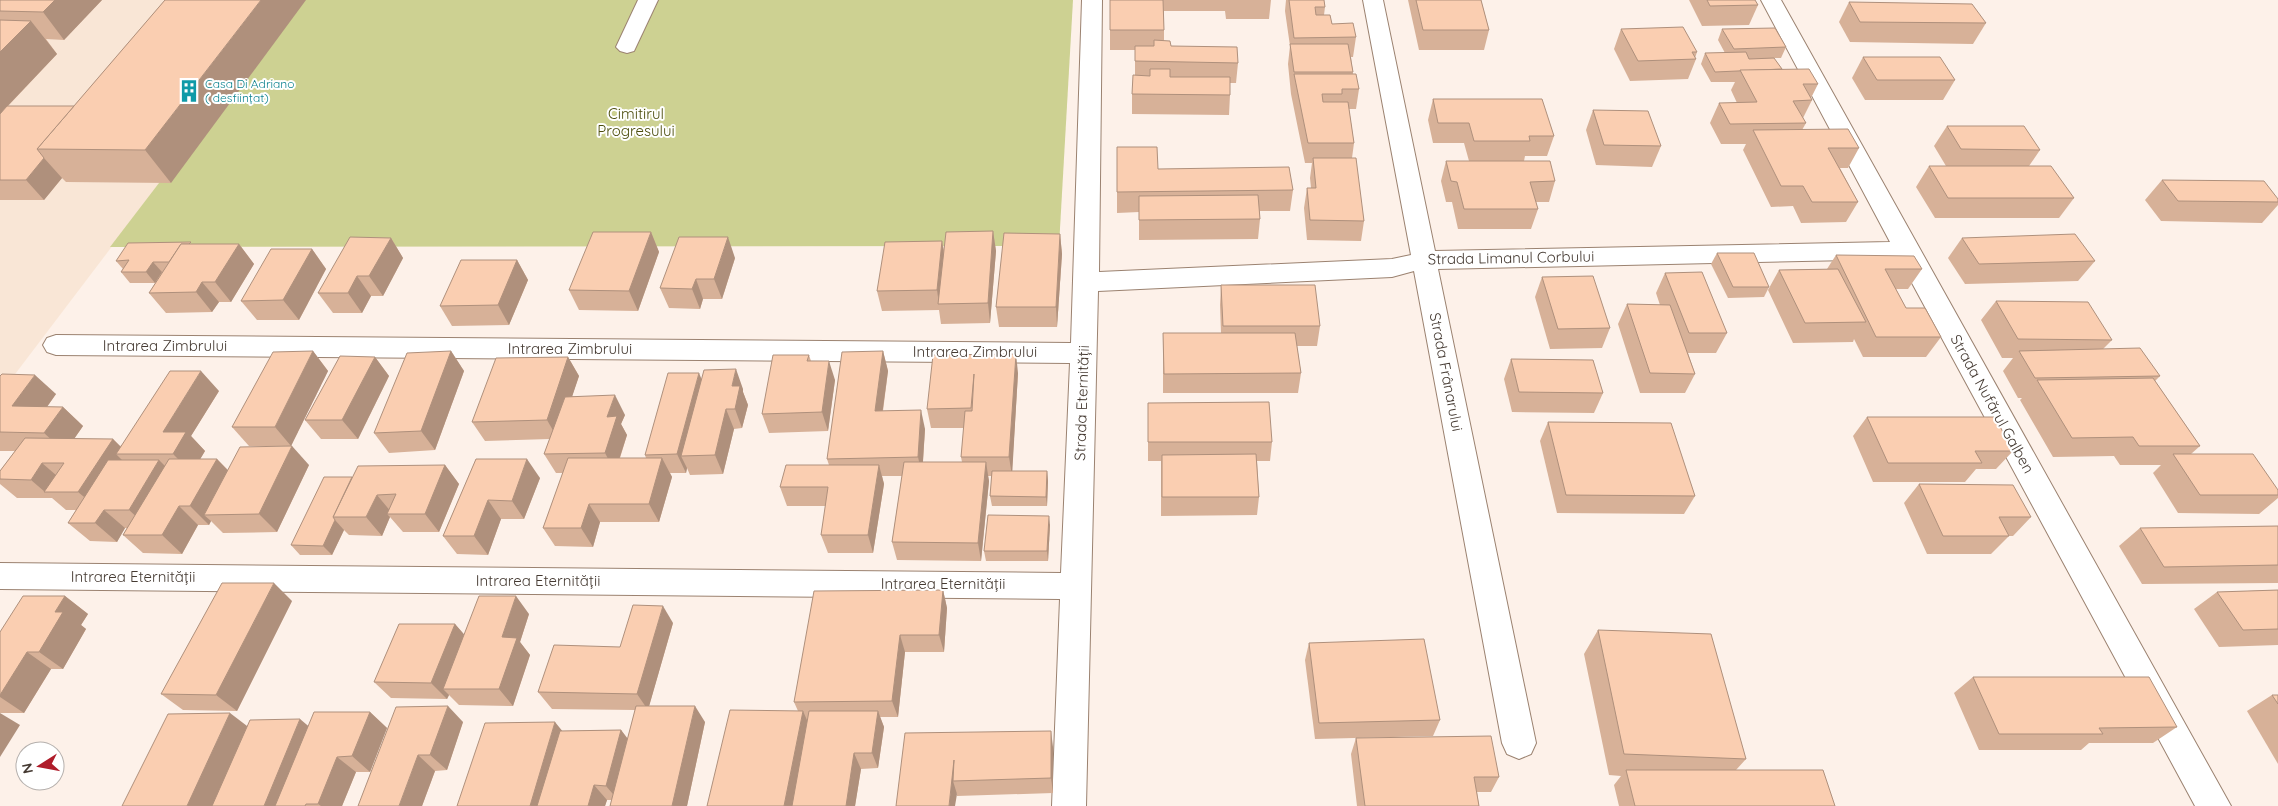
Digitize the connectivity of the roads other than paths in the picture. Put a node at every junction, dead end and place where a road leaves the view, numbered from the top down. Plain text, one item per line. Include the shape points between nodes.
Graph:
1 (648, 0) edge
2 (1092, 0) edge
3 (1373, 0) edge
4 (1771, 0) edge
5 (627, 47) dead end
6 (1907, 250) junction
7 (1424, 260) junction
8 (1086, 282) junction
9 (56, 345) dead end
10 (1084, 353) junction
11 (0, 576) edge
12 (1076, 586) junction
13 (1519, 743) dead end
14 (1069, 806) edge
15 (2214, 806) edge

1 - 5 street
2 - 8 street, Strada Eternității
3 - 7 street, Strada Frânarului
4 - 6 street, Strada Nufărul Galben
6 - 7 street, Strada Limanul Corbului
6 - 15 street, Strada Nufărul Galben
7 - 8 street, Strada Limanul Corbului via 1392,268
7 - 13 street, Strada Frânarului
8 - 10 street, Strada Eternității
9 - 10 street, Intrarea Zimbrului
10 - 12 street, Strada Eternității
11 - 12 street, Intrarea Eternității
12 - 14 street, Strada Eternității

